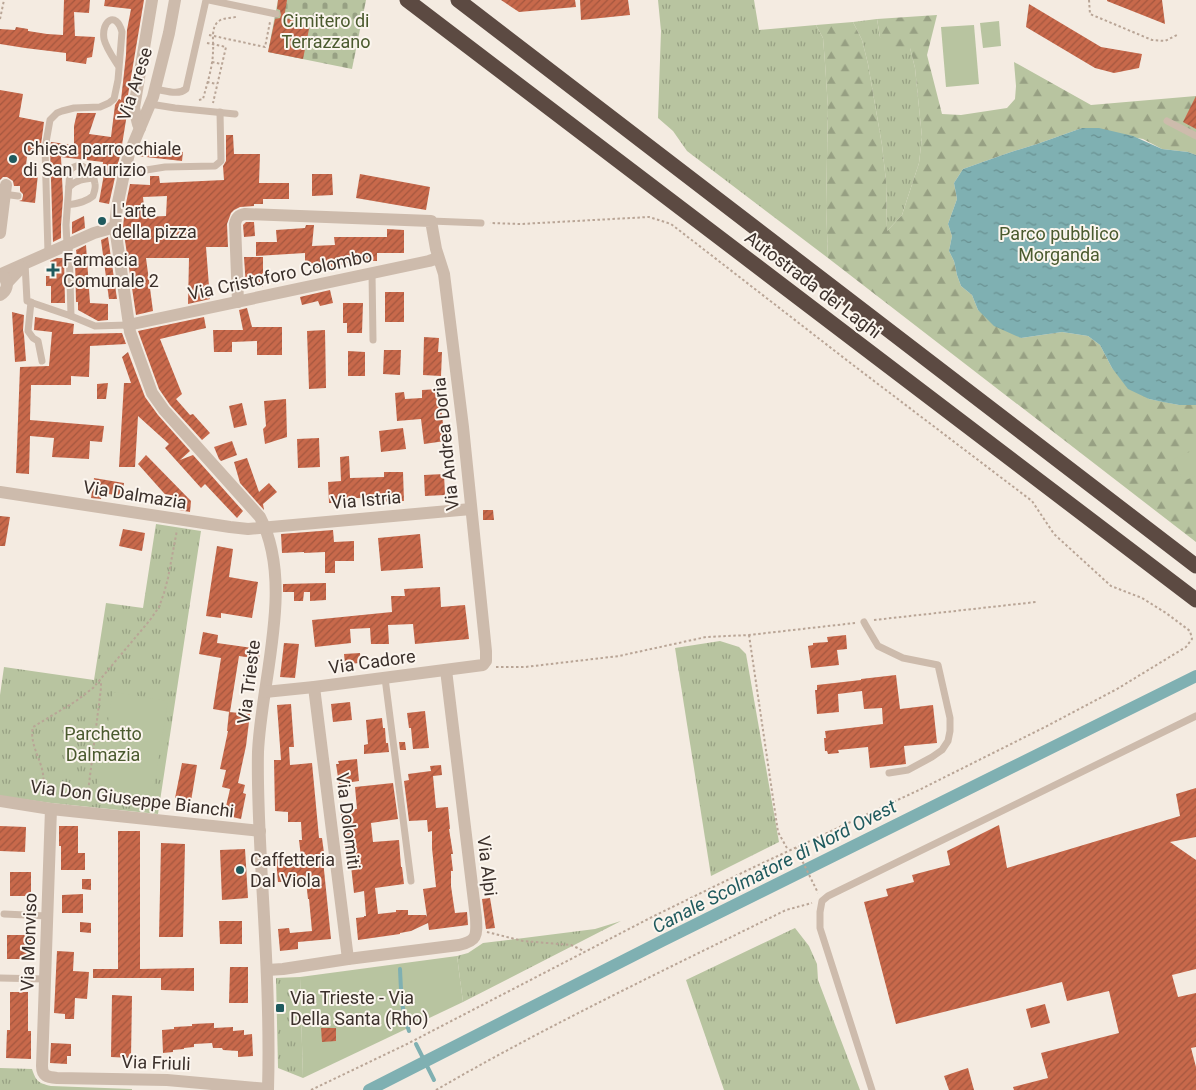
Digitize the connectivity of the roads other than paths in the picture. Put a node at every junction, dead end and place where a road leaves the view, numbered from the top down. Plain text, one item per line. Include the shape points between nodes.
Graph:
1 (152, 0) edge
2 (175, 0) edge
3 (207, 0) edge
4 (407, 0) edge
5 (458, 0) edge
6 (274, 14) road end
7 (119, 68) junction
8 (154, 89) junction
9 (150, 104) junction
10 (220, 112) junction
11 (234, 114) dead end
12 (1167, 121) dead end
13 (140, 128) junction
14 (1196, 136) edge
15 (125, 169) junction
16 (93, 178) junction
17 (69, 187) junction
18 (7, 192) edge
19 (68, 206) junction
20 (431, 221) junction
21 (480, 222) road end
22 (115, 227) junction
23 (0, 233) edge
24 (68, 244) junction
25 (48, 253) junction
26 (438, 258) junction
27 (25, 263) junction
28 (372, 273) junction
29 (4, 278) edge
30 (26, 289) junction
31 (0, 295) edge
32 (31, 302) junction
33 (238, 302) junction
34 (71, 316) junction
35 (128, 325) junction
36 (373, 340) dead end
37 (42, 361) dead end
38 (0, 492) edge
39 (471, 508) junction
40 (265, 527) junction
41 (1196, 566) edge
42 (1196, 600) edge
43 (864, 622) road end
44 (483, 664) joint
45 (446, 670) junction
46 (386, 678) junction
47 (314, 687) junction
48 (265, 692) junction
49 (1196, 716) edge
50 (889, 773) dead end
51 (0, 801) edge
52 (47, 808) junction
53 (260, 831) junction
54 (411, 881) dead end
55 (4, 914) dead end
56 (47, 916) junction
57 (348, 959) junction
58 (267, 970) junction
59 (0, 978) edge
60 (45, 979) junction
61 (44, 1075) joint
62 (205, 1086) edge
63 (268, 1090) edge
64 (872, 1090) edge

1 - 13 street via 134,108
2 - 8 street, Via Arese
3 - 6 lane
3 - 8 lane via 186,89 179,93
4 - 42 highway, Autostrada dei Laghi
5 - 41 highway, Autostrada dei Laghi
7 - 7 lane via 122,32 116,20 109,20 105,25 104,41
7 - 25 lane via 115,96 109,103 62,111 50,120 45,148
8 - 9 street, Via Arese
9 - 10 lane
9 - 13 street, Via Arese
10 - 11 lane
10 - 15 lane via 220,161 216,166
12 - 14 lane
13 - 15 street, Via Arese
15 - 22 street, Via Arese
16 - 17 lane via 78,180
16 - 17 lane via 85,167 74,166 70,170
16 - 19 lane via 93,196
17 - 19 lane
18 - 23 street
19 - 24 lane
20 - 21 lane
20 - 26 street, Via Andrea Doria
20 - 33 street via 240,215 235,224
22 - 24 street
22 - 35 street, Via Arese
24 - 25 street
24 - 34 lane
25 - 27 street
26 - 28 street, Via Cristoforo Colombo
26 - 39 street, Via Andrea Doria via 444,274
27 - 29 street
27 - 30 lane
28 - 33 street, Via Cristoforo Colombo
28 - 36 lane
29 - 30 lane
29 - 31 street via 5,291
30 - 32 lane via 27,300
32 - 34 lane
32 - 37 lane via 28,330 38,341
33 - 35 street, Via Cristoforo Colombo
34 - 35 lane via 95,326
35 - 40 street, Via Trieste via 154,396 260,517
38 - 40 street, Via Dalmazia via 230,527
39 - 40 street, Via Istria
39 - 44 street, Via Andrea Doria via 486,651
40 - 48 street, Via Trieste via 273,555 276,598
43 - 50 lane via 878,646 903,658 938,665 950,718 948,741 942,750 908,770
44 - 45 street, Via Cadore
45 - 46 street, Via Cadore
45 - 57 street, Via Alpi via 477,930 474,939
46 - 47 street, Via Cadore
46 - 54 lane
47 - 48 street, Via Cadore
47 - 57 street, Via Dolomiti
48 - 53 street, Via Trieste via 258,753
49 - 64 lane via 822,901 820,928
51 - 52 street, Via Don Giuseppe Bianchi
52 - 53 street, Via Don Giuseppe Bianchi
52 - 56 street, Via Monviso
53 - 58 street, Via Trieste
55 - 56 lane
56 - 60 street, Via Monviso
57 - 58 street
58 - 63 street, Via Trieste
59 - 60 lane
60 - 61 street, Via Monviso
61 - 62 street, Via Friuli via 48,1078 167,1080
62 - 63 street, Via Friuli

